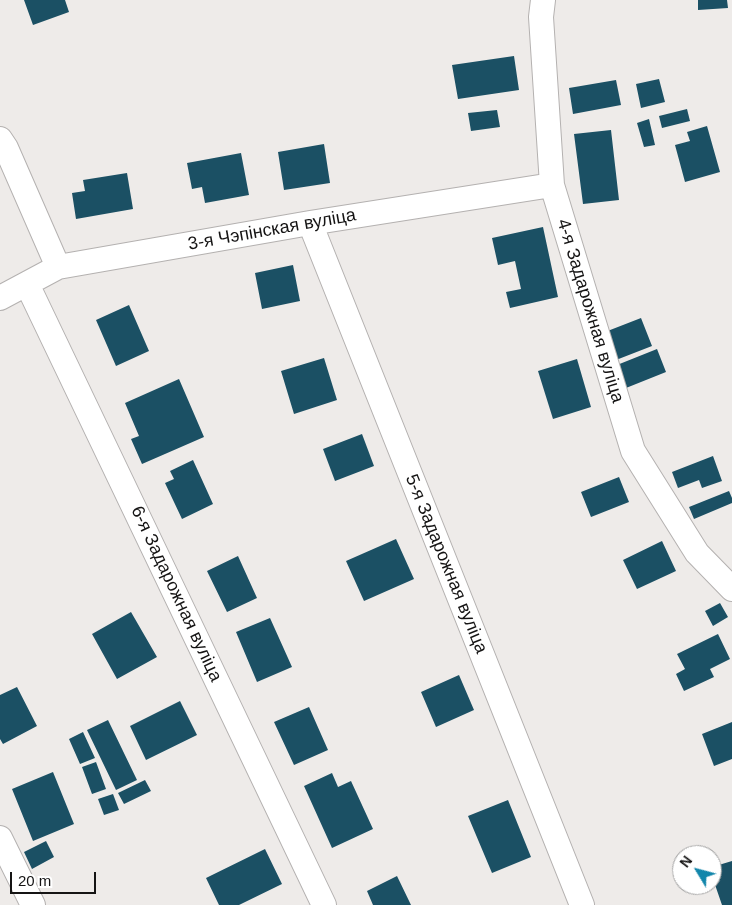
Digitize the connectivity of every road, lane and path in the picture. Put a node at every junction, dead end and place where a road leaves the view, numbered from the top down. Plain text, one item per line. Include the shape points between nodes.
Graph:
1 (543, 0) edge
2 (0, 139) edge
3 (552, 185) junction
4 (310, 223) junction
5 (58, 268) junction
6 (28, 284) junction
7 (0, 298) edge
8 (732, 589) edge
9 (0, 838) edge
10 (33, 905) edge
11 (324, 905) edge
12 (582, 905) edge

1 - 3 street, 4-я Задарожная вуліца via 541,17
2 - 5 street
3 - 4 street, 3-я Чэпінская вуліца
3 - 8 street, 4-я Задарожная вуліца via 633,451 697,553
4 - 5 street, 3-я Чэпінская вуліца
4 - 12 street, 5-я Задарожная вуліца
5 - 6 street, 3-я Чэпінская вуліца
6 - 7 street, 3-я Чэпінская вуліца
6 - 11 street, 6-я Задарожная вуліца
9 - 10 street

